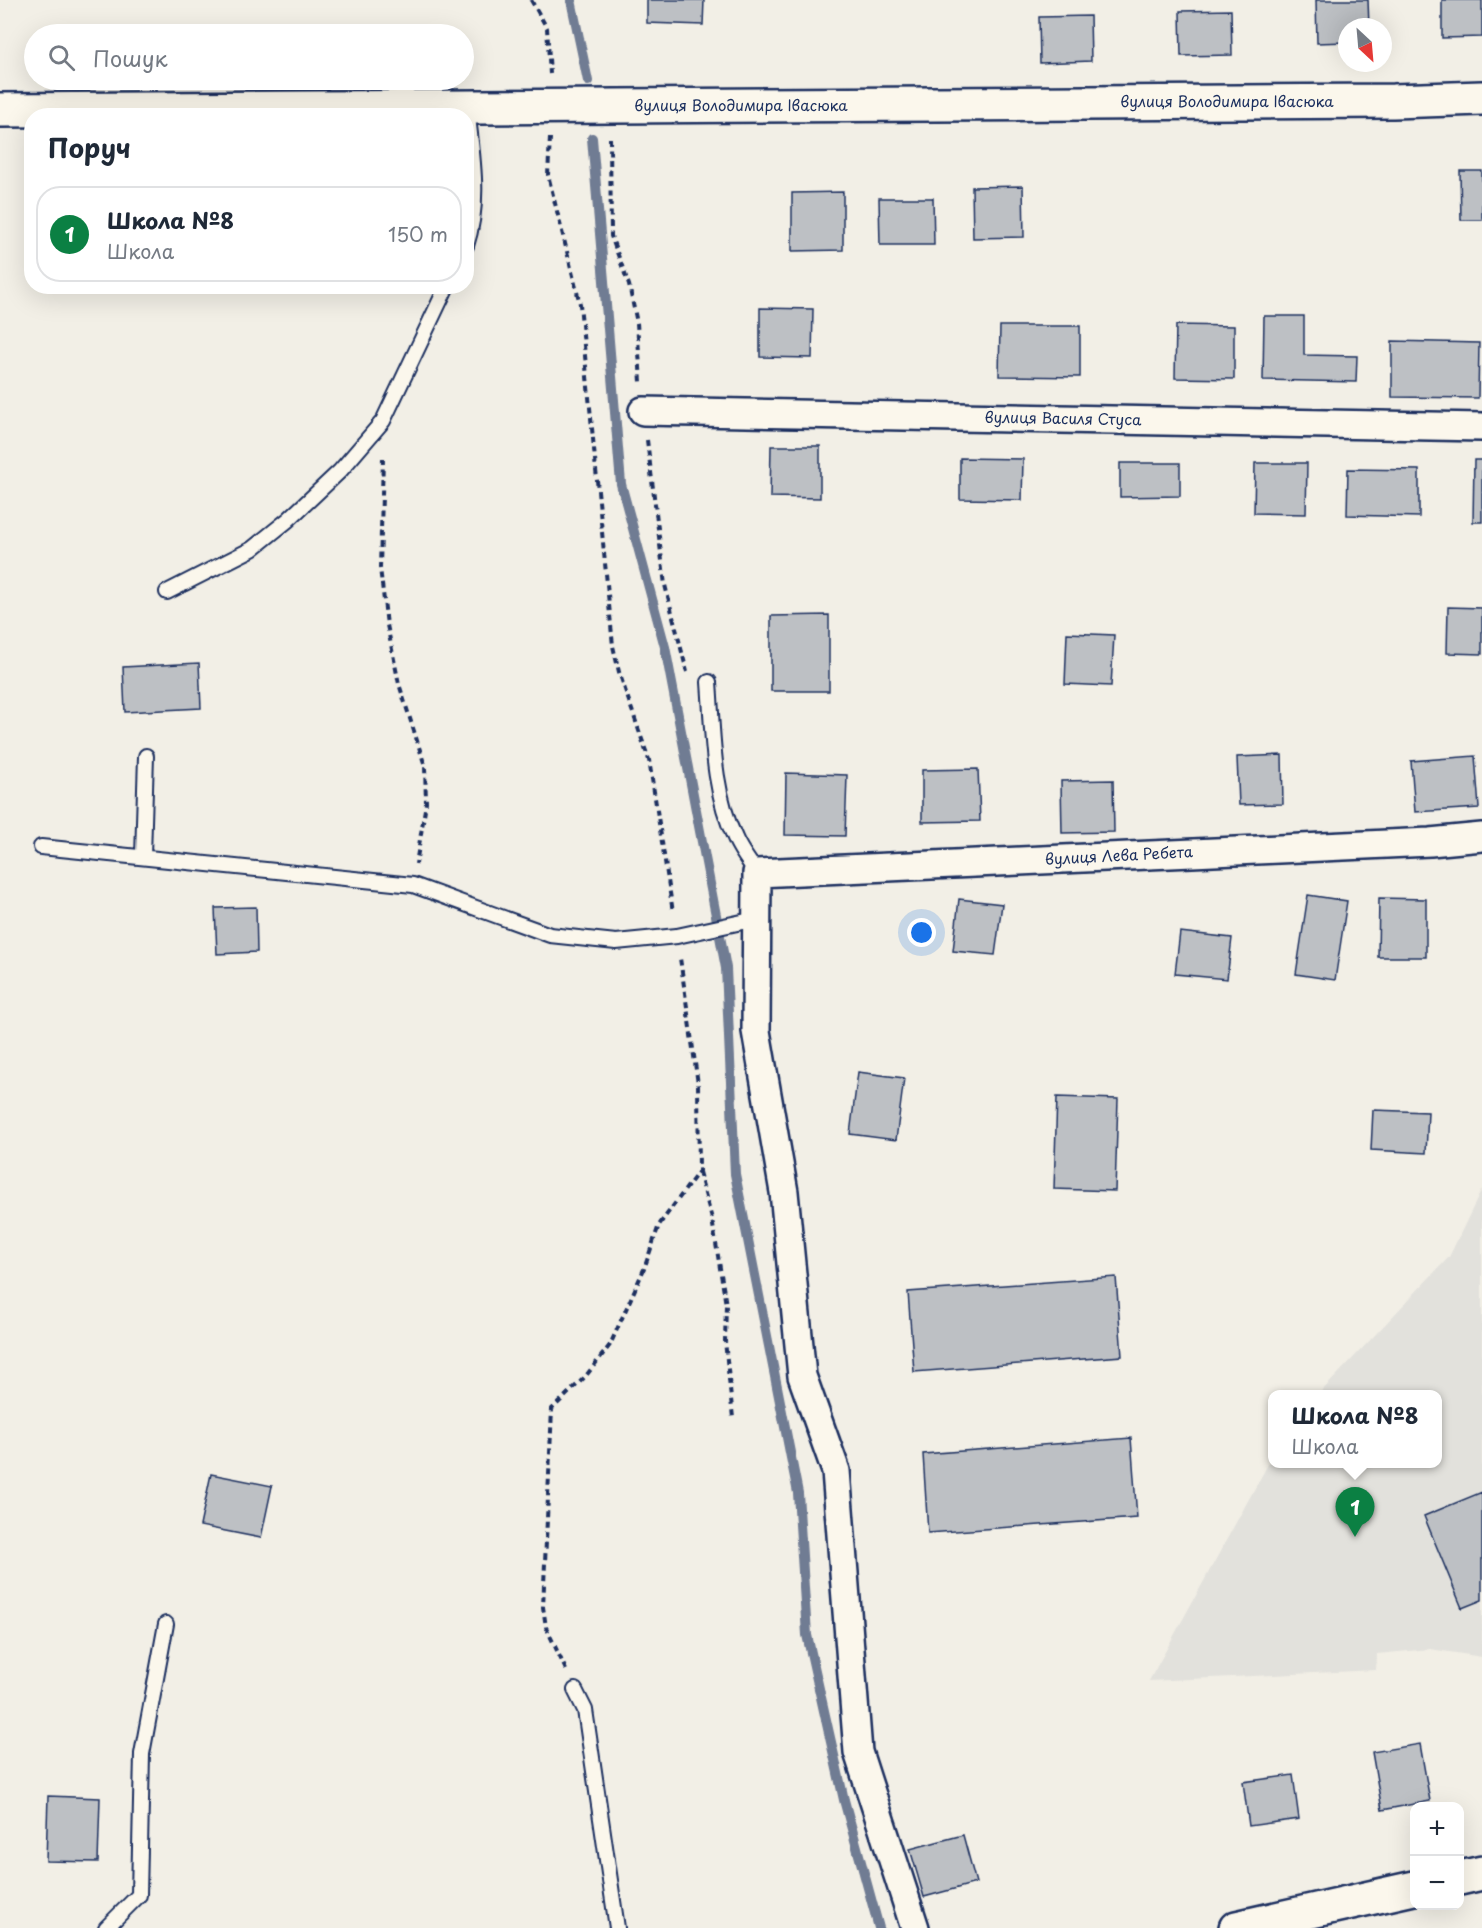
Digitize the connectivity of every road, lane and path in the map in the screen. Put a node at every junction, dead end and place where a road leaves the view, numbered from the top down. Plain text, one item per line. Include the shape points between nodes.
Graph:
1 (531, 0) edge
2 (1482, 98) edge
3 (467, 108) edge
4 (552, 108) junction
5 (0, 110) edge
6 (24, 110) edge
7 (474, 177) edge
8 (474, 206) edge
9 (443, 294) edge
10 (643, 411) dead end
11 (383, 422) junction
12 (1482, 427) edge
13 (167, 592) dead end
14 (709, 682) dead end
15 (146, 756) dead end
16 (1482, 837) edge
17 (41, 847) dead end
18 (143, 856) junction
19 (757, 873) junction
20 (413, 885) junction
21 (746, 921) junction
22 (677, 936) junction
23 (699, 1171) junction
24 (733, 1418) dead end
25 (166, 1624) dead end
26 (575, 1690) joint
27 (1482, 1873) edge
28 (1464, 1877) edge
29 (1410, 1889) edge
30 (106, 1928) edge
31 (617, 1928) edge
32 (915, 1928) edge
33 (1236, 1928) edge

1 - 4 path via 547,28
2 - 4 street, вулиця Володимира Івасюка
3 - 4 street, вулиця Володимира Івасюка
4 - 22 path via 548,175 580,304 613,645 649,760
5 - 6 street, вулиця Володимира Івасюка
7 - 8 lane
9 - 11 lane
10 - 12 street, вулиця Василя Стуса
11 - 13 lane via 333,478 252,549
11 - 20 path via 380,568 399,684 425,766 426,803
14 - 19 lane via 720,796 735,838
15 - 18 lane
16 - 19 street, вулиця Лева Ребета
17 - 18 lane
18 - 20 lane
19 - 21 street
20 - 22 lane via 550,935 616,942
21 - 22 lane
21 - 32 street via 756,1031 784,1192 802,1376 836,1471 858,1752
22 - 23 path via 698,1084
23 - 24 path via 712,1219 726,1305 725,1341
23 - 26 path via 659,1225 610,1345 552,1409 543,1607 546,1627
25 - 30 lane via 142,1754 139,1895
26 - 31 lane via 585,1710
27 - 28 street
29 - 33 street

